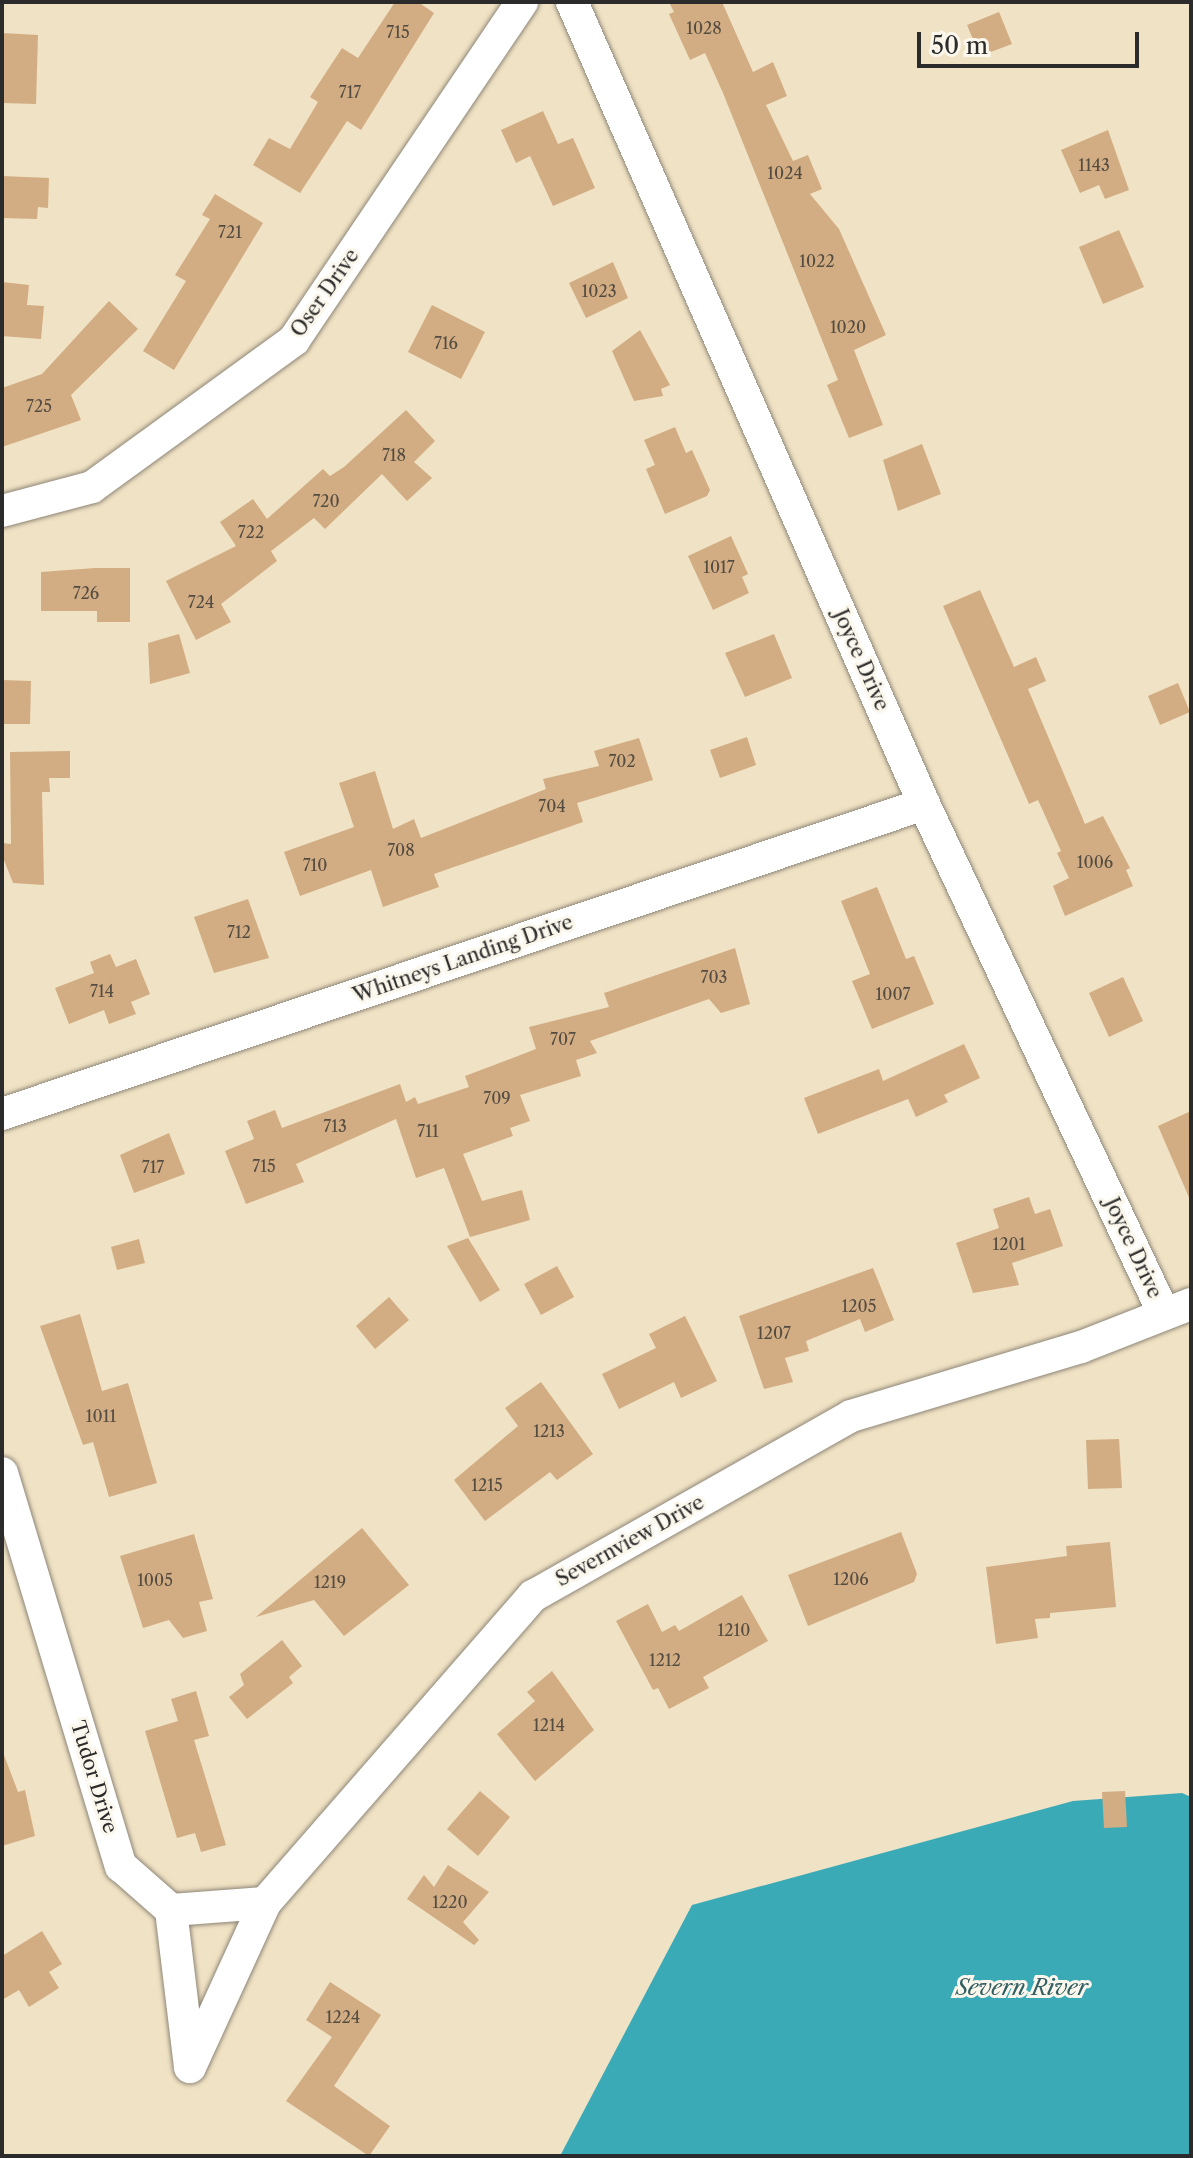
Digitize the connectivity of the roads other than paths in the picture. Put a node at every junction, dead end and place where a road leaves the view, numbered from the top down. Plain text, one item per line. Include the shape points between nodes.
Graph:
1 (522, 2) edge
2 (572, 2) edge
3 (2, 511) edge
4 (924, 804) junction
5 (2, 1114) edge
6 (1177, 1308) edge
7 (2, 1473) edge
8 (265, 1903) junction
9 (171, 1910) junction

1 - 3 street, Oser Drive via 294,340 92,487
2 - 4 street, Joyce Drive
4 - 5 street, Whitneys Landing Drive
4 - 6 street, Joyce Drive
6 - 8 street, Severnview Drive via 1081,1347 851,1416 533,1596
7 - 9 street, Tudor Drive via 121,1866
8 - 9 street
8 - 9 street, Severnview Drive via 190,2067

